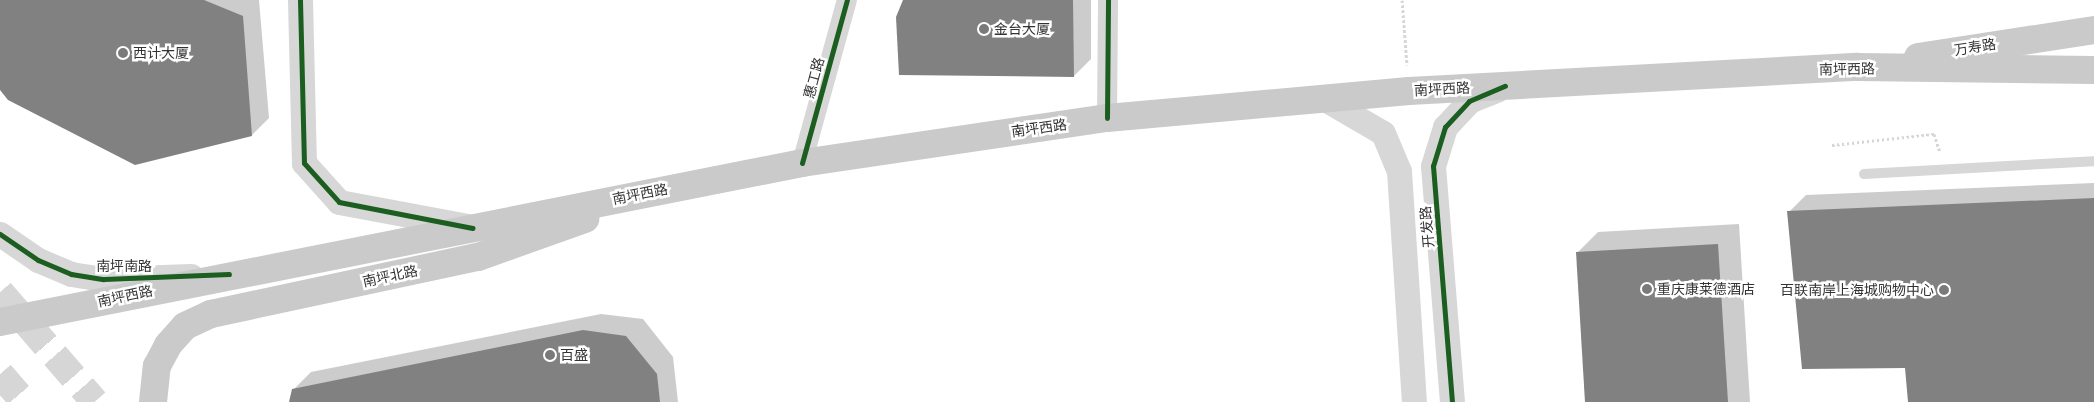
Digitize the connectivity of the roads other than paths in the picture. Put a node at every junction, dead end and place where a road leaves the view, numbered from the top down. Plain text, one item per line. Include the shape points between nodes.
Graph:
1 (300, 0) edge
2 (847, 0) edge
3 (1108, 0) edge
4 (2094, 30) edge
5 (1857, 67) junction
6 (2094, 70) edge
7 (1505, 86) junction
8 (1323, 98) junction
9 (1107, 118) junction
10 (2094, 161) edge
11 (802, 163) junction
12 (1864, 174) dead end
13 (674, 188) junction
14 (473, 228) junction
15 (0, 234) edge
16 (228, 274) junction
17 (0, 322) edge
18 (153, 402) edge
19 (1414, 402) edge
20 (1452, 402) edge

1 - 14 street via 304,163 339,202
2 - 11 street, 惠工路
3 - 9 street
4 - 5 main road, 万寿路
5 - 6 main road, 南坪西路
5 - 7 main road, 南坪西路
7 - 8 main road, 南坪西路
7 - 20 street, 开发路 via 1468,101 1445,127 1433,166
8 - 9 main road, 南坪西路
8 - 19 street, 开发路 via 1383,133 1399,171
9 - 11 main road, 南坪西路
10 - 12 lane
11 - 13 main road, 南坪西路
13 - 14 main road, 南坪西路
13 - 18 main road, 南坪北路 via 478,258 210,314 186,326 168,344 157,366
14 - 16 main road, 南坪西路
15 - 16 street, 南坪南路 via 38,260 71,274 104,279
16 - 17 main road, 南坪西路

